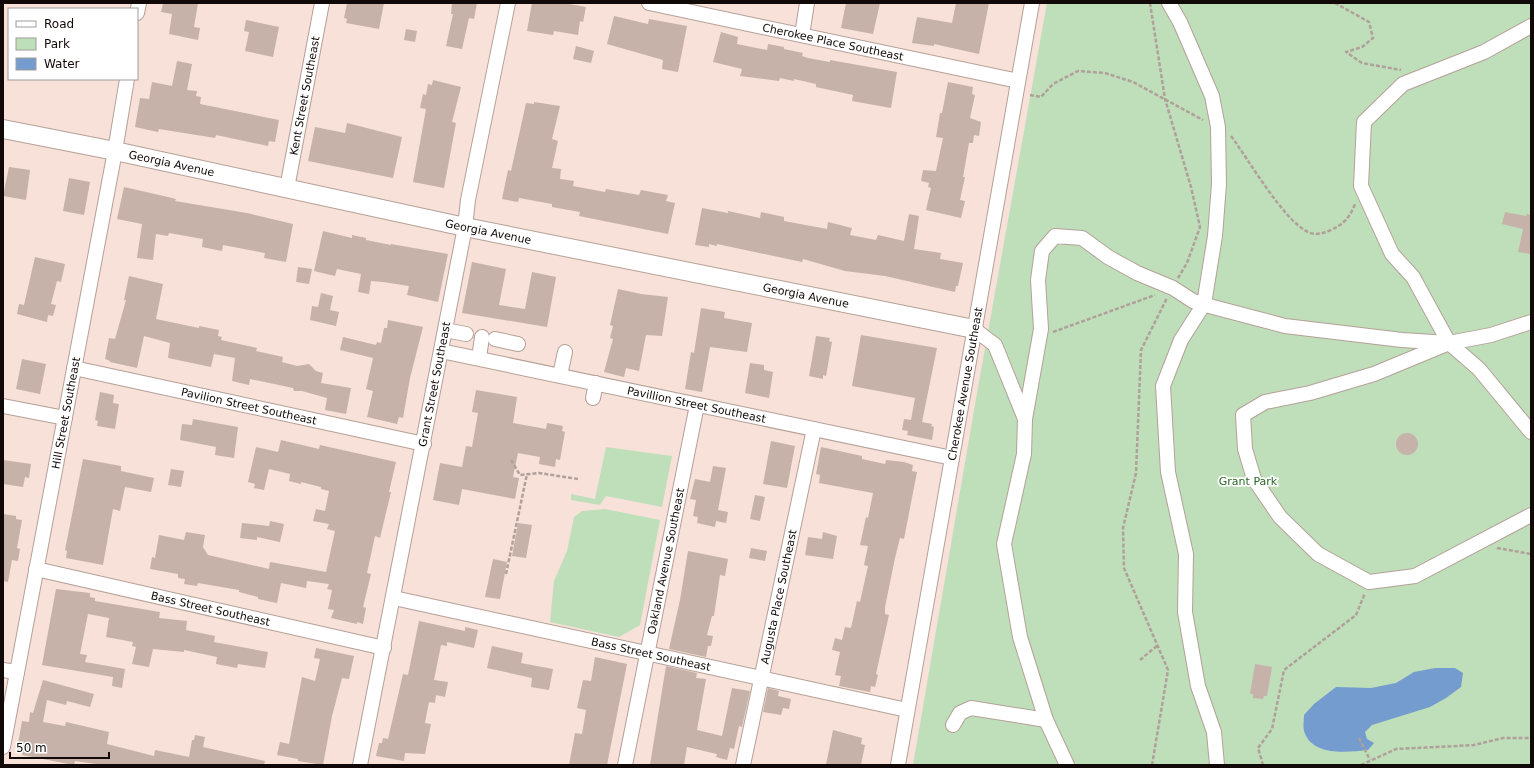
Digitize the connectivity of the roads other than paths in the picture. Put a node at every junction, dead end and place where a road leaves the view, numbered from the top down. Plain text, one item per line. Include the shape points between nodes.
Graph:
1 (322, 3) edge
2 (508, 3) edge
3 (649, 3) edge
4 (807, 3) edge
5 (1032, 3) edge
6 (1168, 3) edge
7 (1181, 3) edge
8 (1180, 22) junction
9 (1531, 26) edge
10 (802, 35) junction
11 (127, 80) edge
12 (1018, 80) junction
13 (3, 129) edge
14 (115, 151) junction
15 (288, 188) junction
16 (465, 227) junction
17 (1204, 304) junction
18 (1531, 322) edge
19 (974, 329) junction
20 (445, 330) junction
21 (466, 334) dead end
22 (1449, 343) junction
23 (518, 344) dead end
24 (441, 351) junction
25 (565, 352) dead end
26 (479, 358) junction
27 (74, 368) junction
28 (560, 375) junction
29 (596, 383) junction
30 (593, 398) dead end
31 (697, 405) junction
32 (3, 406) edge
33 (65, 418) junction
34 (1025, 419) junction
35 (814, 429) junction
36 (1531, 432) edge
37 (424, 444) junction
38 (952, 458) junction
39 (1531, 515) edge
40 (36, 569) junction
41 (394, 598) junction
42 (384, 648) junction
43 (647, 654) junction
44 (3, 670) edge
45 (17, 672) junction
46 (762, 679) junction
47 (907, 710) junction
48 (1046, 720) junction
49 (953, 725) dead end
50 (3, 746) edge
51 (1059, 758) edge
52 (360, 765) edge
53 (625, 765) edge
54 (744, 765) edge
55 (898, 765) edge
56 (1218, 765) edge

1 - 15 street, Kent Street Southeast
2 - 16 street, Grant Street Southeast via 468,200
3 - 10 street, Cherokee Place Southeast
4 - 10 street
5 - 12 street, Cherokee Avenue Southeast
6 - 8 street
7 - 8 street
8 - 17 street via 1212,96 1218,128 1219,184 1215,236
9 - 22 street via 1484,52 1402,84 1364,122 1361,186 1392,254 1413,277
10 - 12 street, Cherokee Place Southeast
11 - 14 street, Hill Street Southeast
12 - 19 street, Cherokee Avenue Southeast
13 - 14 main road, Georgia Avenue
14 - 15 main road, Georgia Avenue
14 - 27 street, Hill Street Southeast
15 - 16 main road, Georgia Avenue
16 - 19 main road, Georgia Avenue
16 - 20 street, Grant Street Southeast
17 - 22 street via 1285,326
17 - 34 street via 1137,273 1108,257 1082,238 1055,236 1042,251 1038,280 1041,330
17 - 56 street via 1181,340 1163,386 1168,472 1186,554 1185,612 1198,686 1214,732
18 - 22 street via 1491,335
19 - 34 street via 995,345
19 - 38 street, Cherokee Avenue Southeast
20 - 21 street
20 - 24 street, Grant Street Southeast
22 - 36 street via 1479,368
22 - 39 street via 1374,374 1310,393 1264,402 1243,415 1245,449 1254,479 1280,517 1318,554 1369,582 1415,576
23 - 26 street via 488,338
24 - 26 street, Pavillion Street Southeast
24 - 37 street, Grant Street Southeast
25 - 28 street
26 - 28 street, Pavillion Street Southeast
27 - 33 street, Hill Street Southeast
27 - 37 street, Pavilion Street Southeast
28 - 29 street, Pavillion Street Southeast
29 - 30 street
29 - 31 street, Pavillion Street Southeast
31 - 35 street, Pavillion Street Southeast
31 - 43 street, Oakland Avenue Southeast
32 - 33 street
33 - 40 street, Hill Street Southeast
34 - 48 street via 1024,454 1004,544 1020,637
35 - 38 street, Pavillion Street Southeast
35 - 46 street, Augusta Place Southeast
37 - 41 street, Grant Street Southeast
38 - 47 street, Cherokee Avenue Southeast
40 - 42 street, Bass Street Southeast
40 - 45 street, Hill Street Southeast
41 - 42 street, Grant Street Southeast
41 - 43 street, Bass Street Southeast
42 - 52 street, Grant Street Southeast
43 - 46 street, Bass Street Southeast
43 - 53 street, Oakland Avenue Southeast
44 - 45 street
45 - 50 street, Hill Street Southeast
46 - 47 street, Bass Street Southeast
46 - 54 street, Augusta Place Southeast
47 - 55 street, Cherokee Avenue Southeast
48 - 49 street via 971,708 960,712
48 - 51 street

